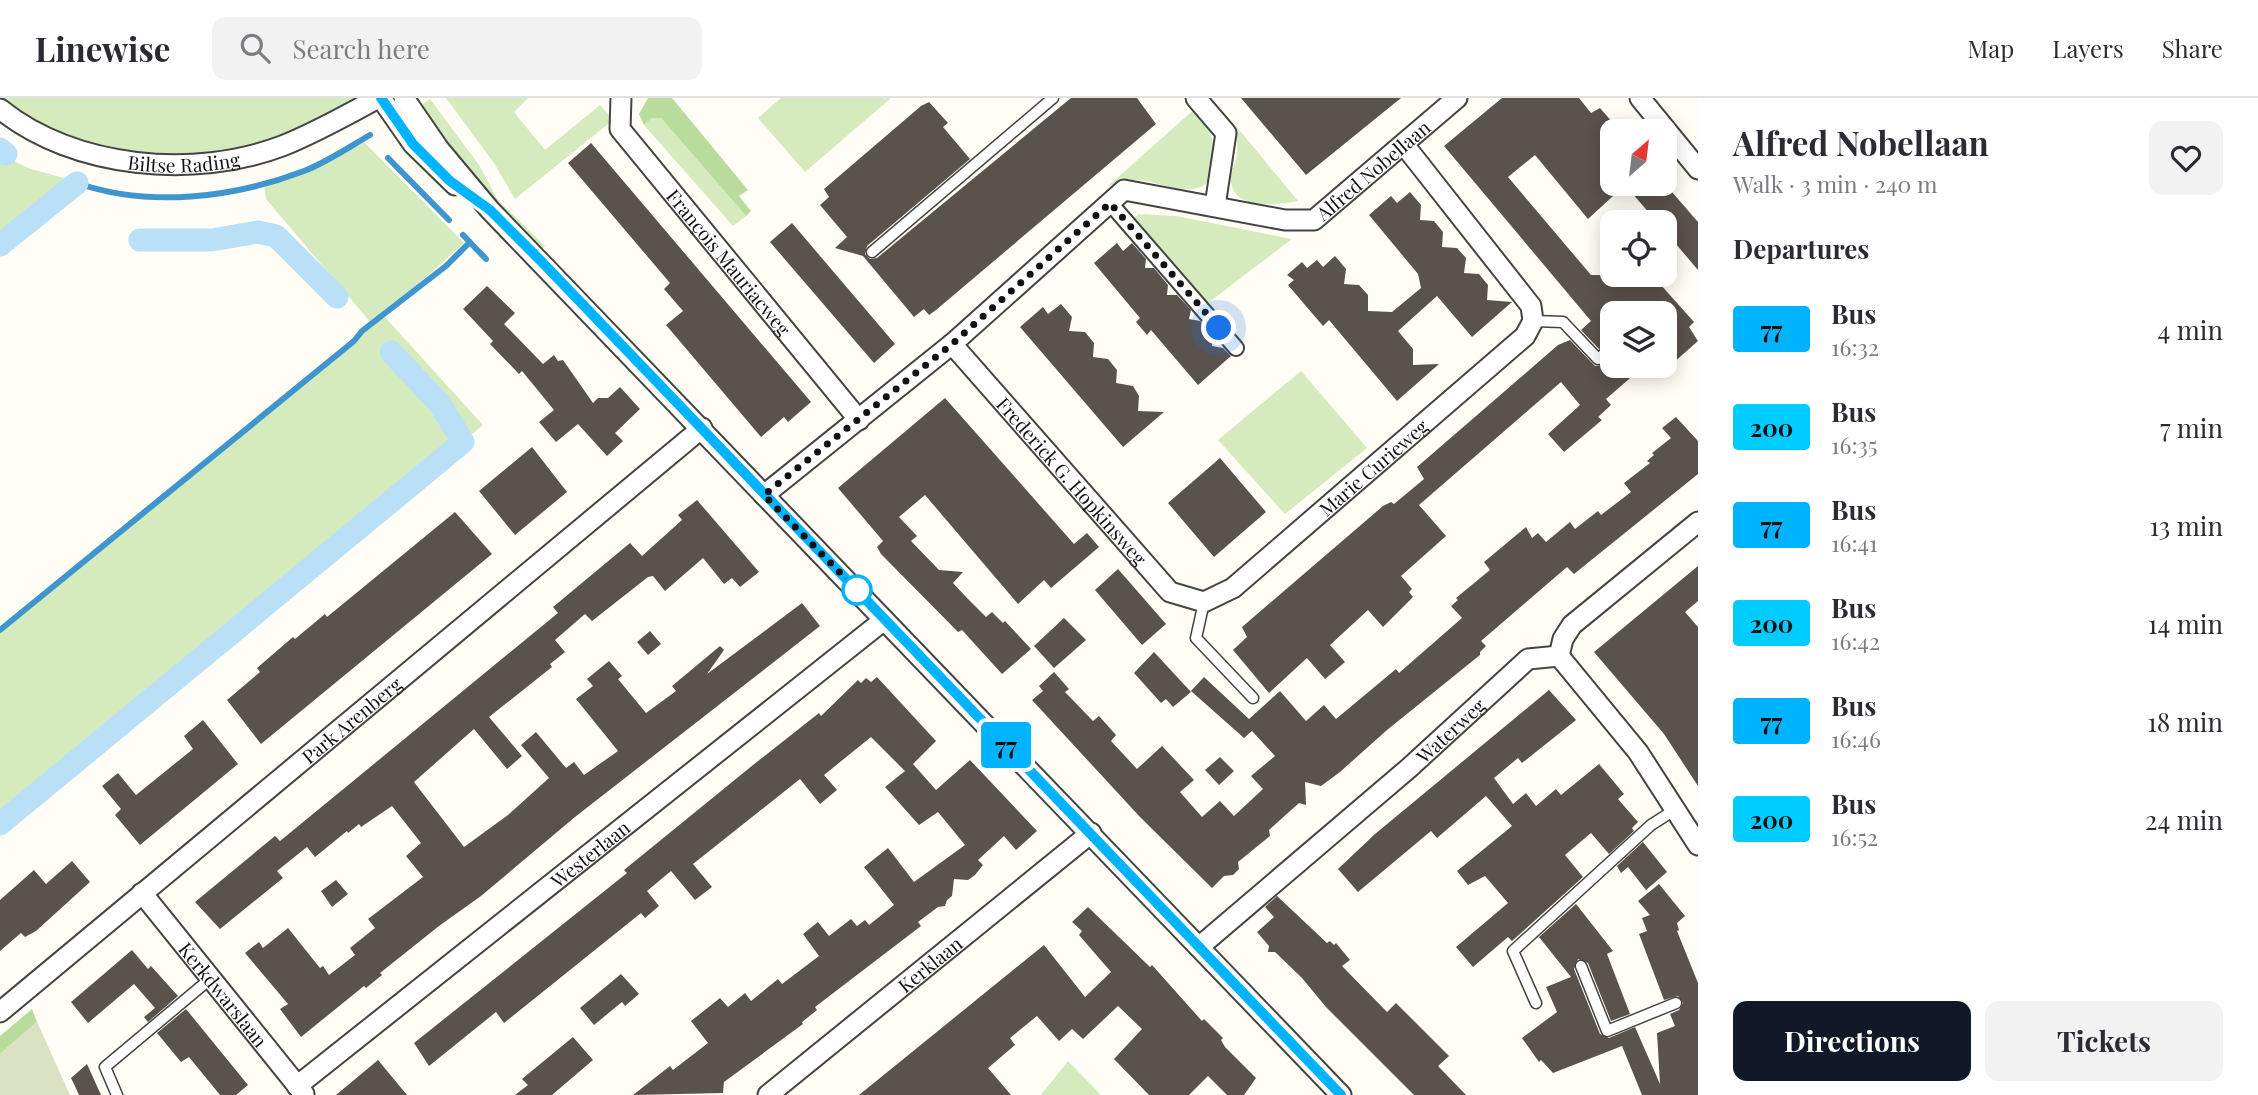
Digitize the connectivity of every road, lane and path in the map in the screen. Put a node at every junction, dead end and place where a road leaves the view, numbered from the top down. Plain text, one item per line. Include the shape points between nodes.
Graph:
1 (404, 98) edge
2 (621, 98) edge
3 (1053, 98) edge
4 (1196, 98) edge
5 (1457, 98) edge
6 (1640, 98) edge
7 (376, 100) edge
8 (0, 109) edge
9 (1405, 146) junction
10 (1698, 169) edge
11 (1110, 203) junction
12 (1215, 206) junction
13 (490, 210) junction
14 (872, 252) dead end
15 (1533, 321) junction
16 (952, 344) junction
17 (1236, 348) dead end
18 (1600, 357) edge
19 (859, 420) junction
20 (702, 428) junction
21 (764, 495) junction
22 (1698, 522) edge
23 (1203, 602) junction
24 (884, 620) junction
25 (1559, 656) junction
26 (1253, 698) dead end
27 (1676, 809) junction
28 (1091, 833) junction
29 (1698, 845) edge
30 (142, 892) junction
31 (1199, 947) junction
32 (1581, 966) dead end
33 (210, 979) junction
34 (1536, 1003) dead end
35 (1676, 1003) dead end
36 (0, 1012) edge
37 (301, 1090) edge
38 (117, 1095) edge
39 (768, 1095) edge
40 (1341, 1095) edge

1 - 13 street
2 - 19 street, François Mauriacweg via 620,129
3 - 14 lane
4 - 12 street via 1226,133
5 - 9 street, Alfred Nobellaan
6 - 10 street
7 - 8 street, Biltse Rading via 282,146 200,164 147,163 72,147
7 - 13 street via 450,181
9 - 12 street, Alfred Nobellaan via 1314,220 1285,220
9 - 15 street via 1531,306
11 - 12 street, Alfred Nobellaan via 1124,190
11 - 16 street, Alfred Nobellaan
11 - 17 street
13 - 20 street
15 - 18 lane via 1563,322
15 - 23 street, Marie Curieweg via 1525,336 1233,588
16 - 19 street, Alfred Nobellaan
16 - 23 street, Frederick G. Hopkinsweg via 1170,592
19 - 21 street, Alfred Nobellaan
20 - 21 street
20 - 30 street, Park Arenberg
21 - 24 street
22 - 25 street via 1572,625
23 - 26 lane via 1196,638
24 - 28 street
24 - 37 street, Westerlaan
25 - 27 street via 1638,752
25 - 31 street, Waterweg via 1528,660
27 - 29 street
27 - 34 lane via 1651,825 1513,951
28 - 31 street
28 - 39 street, Kerklaan
30 - 33 street, Kerkdwarslaan
30 - 36 street, Park Arenberg
31 - 40 street
32 - 35 lane via 1607,1031
33 - 37 street, Kerkdwarslaan
33 - 38 lane via 105,1068

